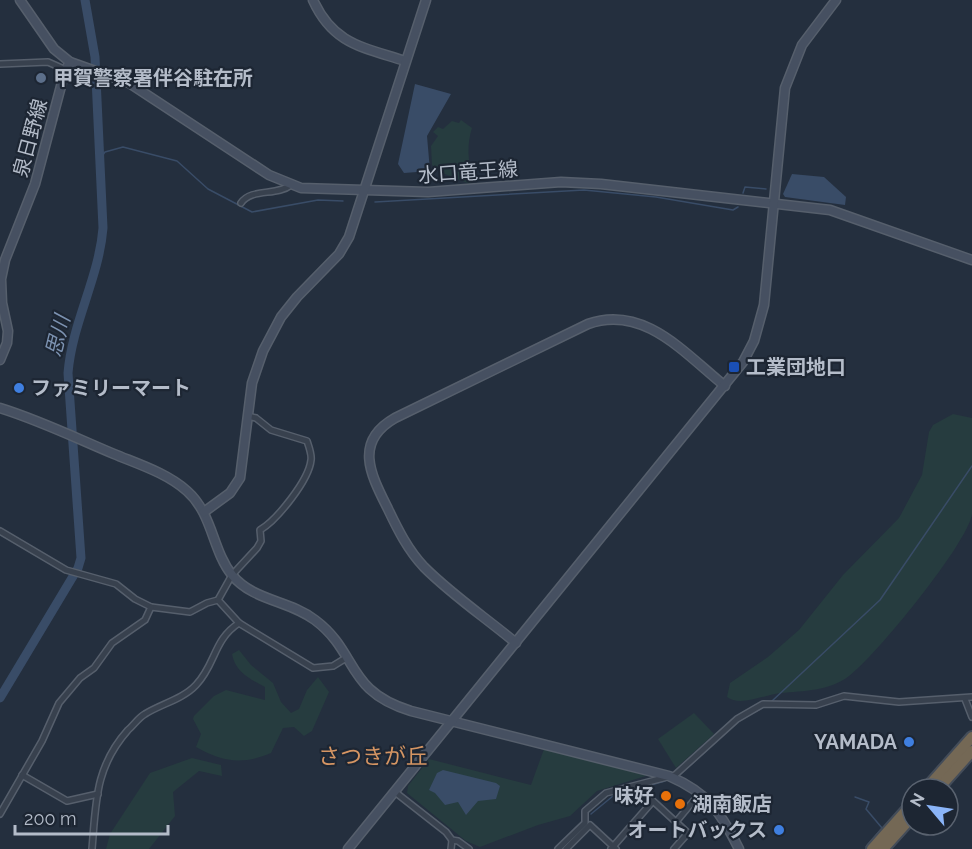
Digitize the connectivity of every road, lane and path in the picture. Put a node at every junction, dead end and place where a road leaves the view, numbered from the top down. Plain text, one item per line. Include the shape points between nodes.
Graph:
1 (20, 0) edge
2 (313, 0) edge
3 (426, 0) edge
4 (836, 0) edge
5 (405, 61) junction
6 (0, 64) edge
7 (68, 66) junction
8 (291, 185) junction
9 (364, 192) junction
10 (241, 203) dead end
11 (773, 204) junction
12 (972, 260) edge
13 (0, 360) edge
14 (725, 386) junction
15 (0, 408) edge
16 (248, 416) junction
17 (204, 512) junction
18 (0, 531) edge
19 (232, 575) junction
20 (218, 600) junction
21 (151, 607) junction
22 (239, 623) junction
23 (516, 643) junction
24 (346, 658) junction
25 (972, 697) edge
26 (965, 699) junction
27 (972, 717) edge
28 (453, 722) junction
29 (972, 737) edge
30 (972, 751) edge
31 (22, 776) junction
32 (669, 777) junction
33 (937, 777) edge
34 (949, 777) edge
35 (395, 792) junction
36 (700, 793) junction
37 (98, 794) junction
38 (0, 814) edge
39 (900, 818) edge
40 (676, 822) junction
41 (900, 830) edge
42 (452, 840) junction
43 (613, 848) edge
44 (92, 849) edge
45 (348, 849) edge
46 (451, 849) edge
47 (469, 849) edge
48 (558, 849) edge
49 (566, 849) edge
50 (674, 849) edge
51 (739, 849) edge
52 (872, 849) edge
53 (883, 849) edge

1 - 7 street, 水口竜王線
2 - 5 street via 322,20 339,37
3 - 5 street
4 - 11 street via 806,38 789,74
5 - 9 street
6 - 7 street via 48,62
7 - 8 street, 水口竜王線 via 102,72 137,88 269,175
7 - 13 street, 泉日野線 via 35,184 5,260 1,279 8,343
8 - 9 street, 水口竜王線 via 308,190
8 - 10 street via 252,195
9 - 11 street, 水口竜王線 via 580,182
9 - 16 street via 339,255 281,317 263,351 252,383
11 - 12 street, 水口竜王線 via 830,210
11 - 14 street via 761,320 750,349
14 - 23 street
14 - 23 street via 650,327 614,318 588,324 395,418 377,433 370,448 371,472 403,540 433,576
15 - 17 street via 170,479 190,494
16 - 17 street via 240,478 230,493
16 - 19 street via 272,430 307,441 312,459 307,474 281,512 260,530 257,548
17 - 19 street
18 - 21 street via 70,571 116,584
19 - 20 street
19 - 24 street via 253,593 313,618
20 - 21 street via 190,612
20 - 22 street
21 - 31 street via 145,621 112,643 94,668 64,696
22 - 24 street via 313,669 333,666
22 - 37 street via 219,642 205,676 193,688 145,714 116,743 107,757
23 - 28 street
24 - 28 street via 360,681 379,698
25 - 26 street
26 - 27 street
26 - 32 street via 889,702 844,696 816,705 763,704 737,719 687,766
28 - 32 street
28 - 35 street
29 - 33 highway
30 - 34 highway
31 - 37 street via 68,801
31 - 38 street
32 - 36 street
32 - 48 street via 606,793 585,811 585,823
35 - 42 street
35 - 45 street
36 - 40 street
36 - 51 street via 716,808
37 - 44 street
39 - 52 highway
40 - 43 street via 653,801
40 - 50 street via 688,833
41 - 53 highway
42 - 46 street
42 - 47 street
43 - 49 street via 590,825

